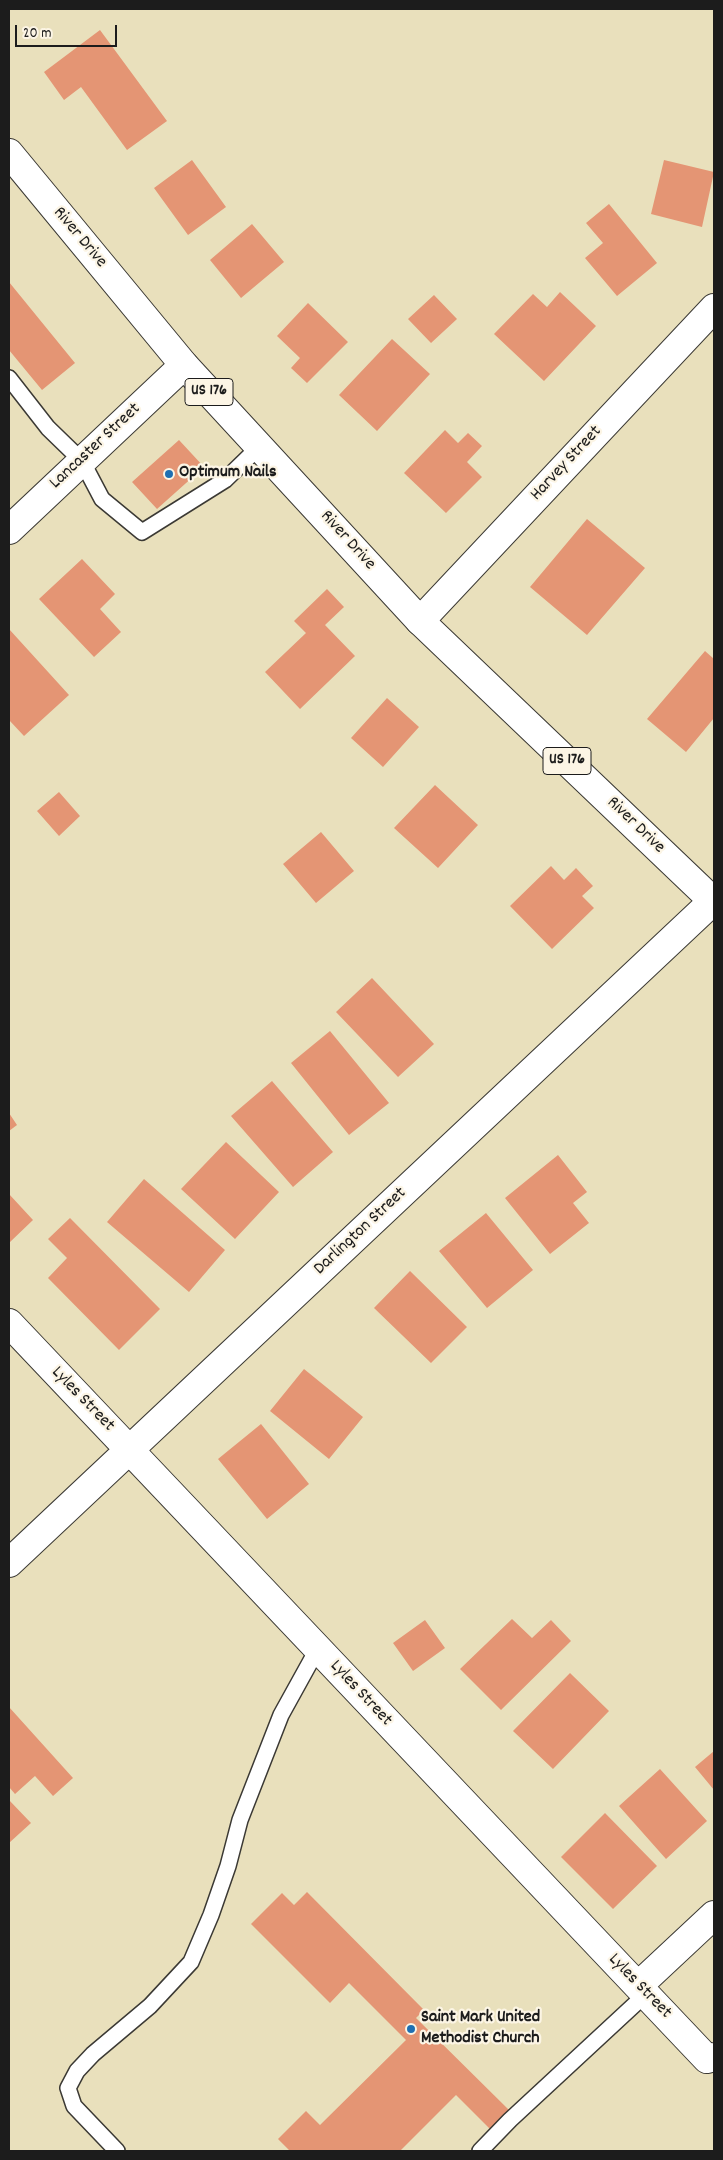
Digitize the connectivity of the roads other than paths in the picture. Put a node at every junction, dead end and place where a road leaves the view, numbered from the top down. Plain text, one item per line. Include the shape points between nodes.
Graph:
1 (9, 153) edge
2 (714, 308) edge
3 (184, 365) junction
4 (9, 378) edge
5 (260, 446) junction
6 (82, 461) junction
7 (9, 530) edge
8 (420, 621) junction
9 (714, 901) edge
10 (9, 1323) edge
11 (129, 1450) junction
12 (9, 1564) edge
13 (318, 1648) junction
14 (714, 1915) edge
15 (642, 1990) junction
16 (714, 2057) edge
17 (117, 2151) edge
18 (480, 2151) edge

1 - 3 street, River Drive / US 176
2 - 8 street, Harvey Street
3 - 5 street, River Drive / US 176
3 - 6 street, Lancaster Street
4 - 6 lane via 48,428
5 - 6 lane via 225,480 142,532 102,499
5 - 8 street, River Drive / US 176
6 - 7 street, Lancaster Street
8 - 9 street, River Drive / US 176
9 - 11 street, Darlington Street
10 - 11 street, Lyles Street
11 - 12 street, Darlington Street
11 - 13 street, Lyles Street
13 - 15 street, Lyles Street
13 - 17 lane via 281,1715 240,1820 211,1915 191,1962 150,2006 92,2054 68,2088 74,2106
14 - 15 street
15 - 16 street, Lyles Street via 707,2059
15 - 18 lane

